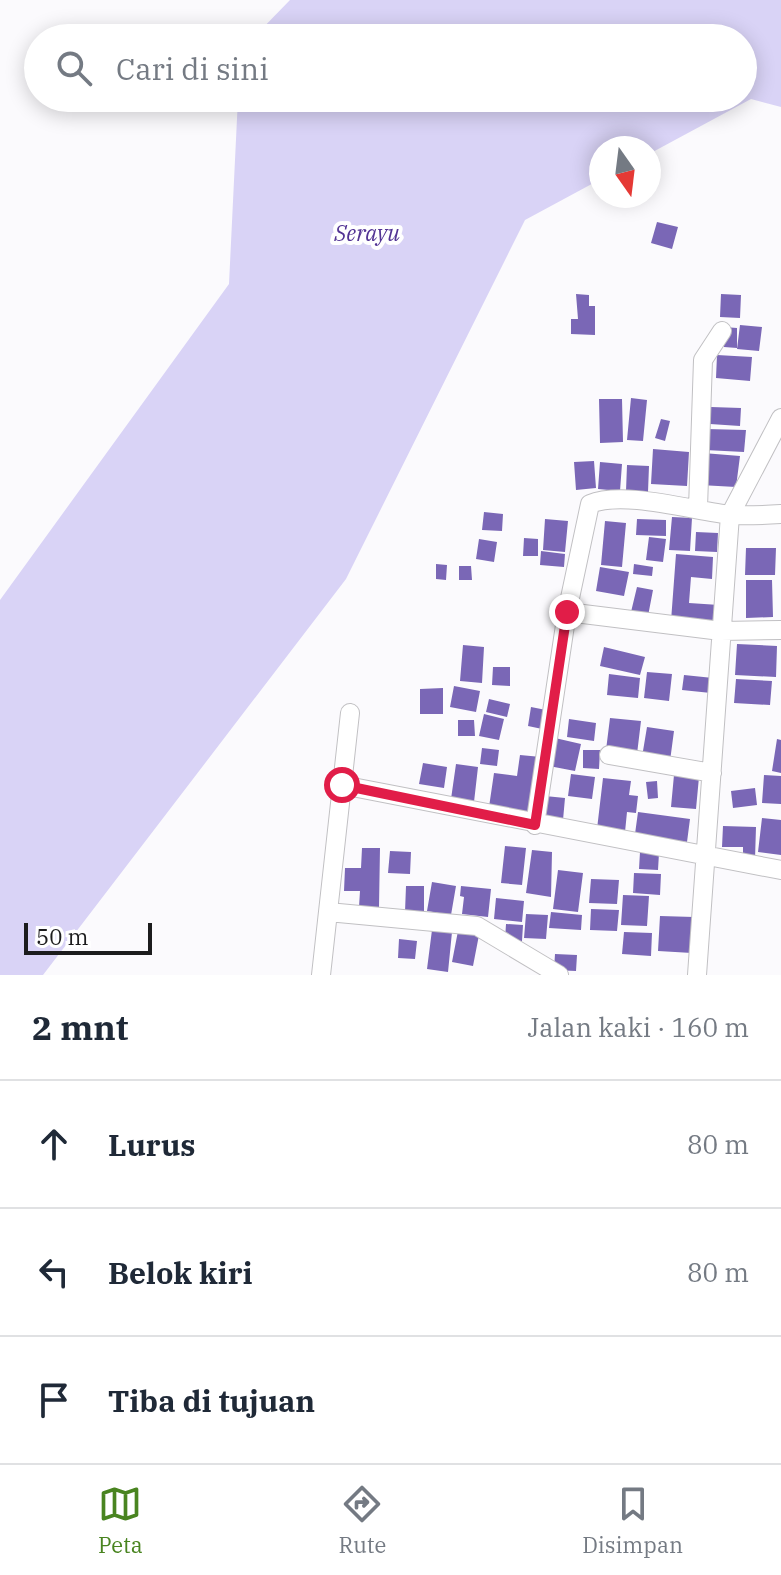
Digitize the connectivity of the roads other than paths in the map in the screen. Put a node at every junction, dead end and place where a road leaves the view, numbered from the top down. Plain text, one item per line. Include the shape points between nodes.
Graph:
1 (722, 331) dead end
2 (781, 418) edge
3 (698, 508) junction
4 (781, 514) edge
5 (730, 515) junction
6 (567, 612) junction
7 (781, 630) edge
8 (721, 631) junction
9 (350, 713) dead end
10 (609, 755) dead end
11 (712, 773) junction
12 (342, 785) junction
13 (535, 825) junction
14 (706, 857) junction
15 (781, 870) edge
16 (328, 912) junction
17 (321, 975) edge
18 (559, 975) edge
19 (697, 975) edge

1 - 3 street via 703,360
2 - 5 street
3 - 5 street
3 - 6 street via 600,500 590,504
4 - 5 street
5 - 8 street
6 - 8 street
6 - 13 street
7 - 8 street
8 - 11 street
9 - 12 street
10 - 11 street
11 - 14 street
12 - 13 street
12 - 16 street
13 - 14 street
14 - 15 street
14 - 19 street
16 - 17 street
16 - 18 street via 477,926

